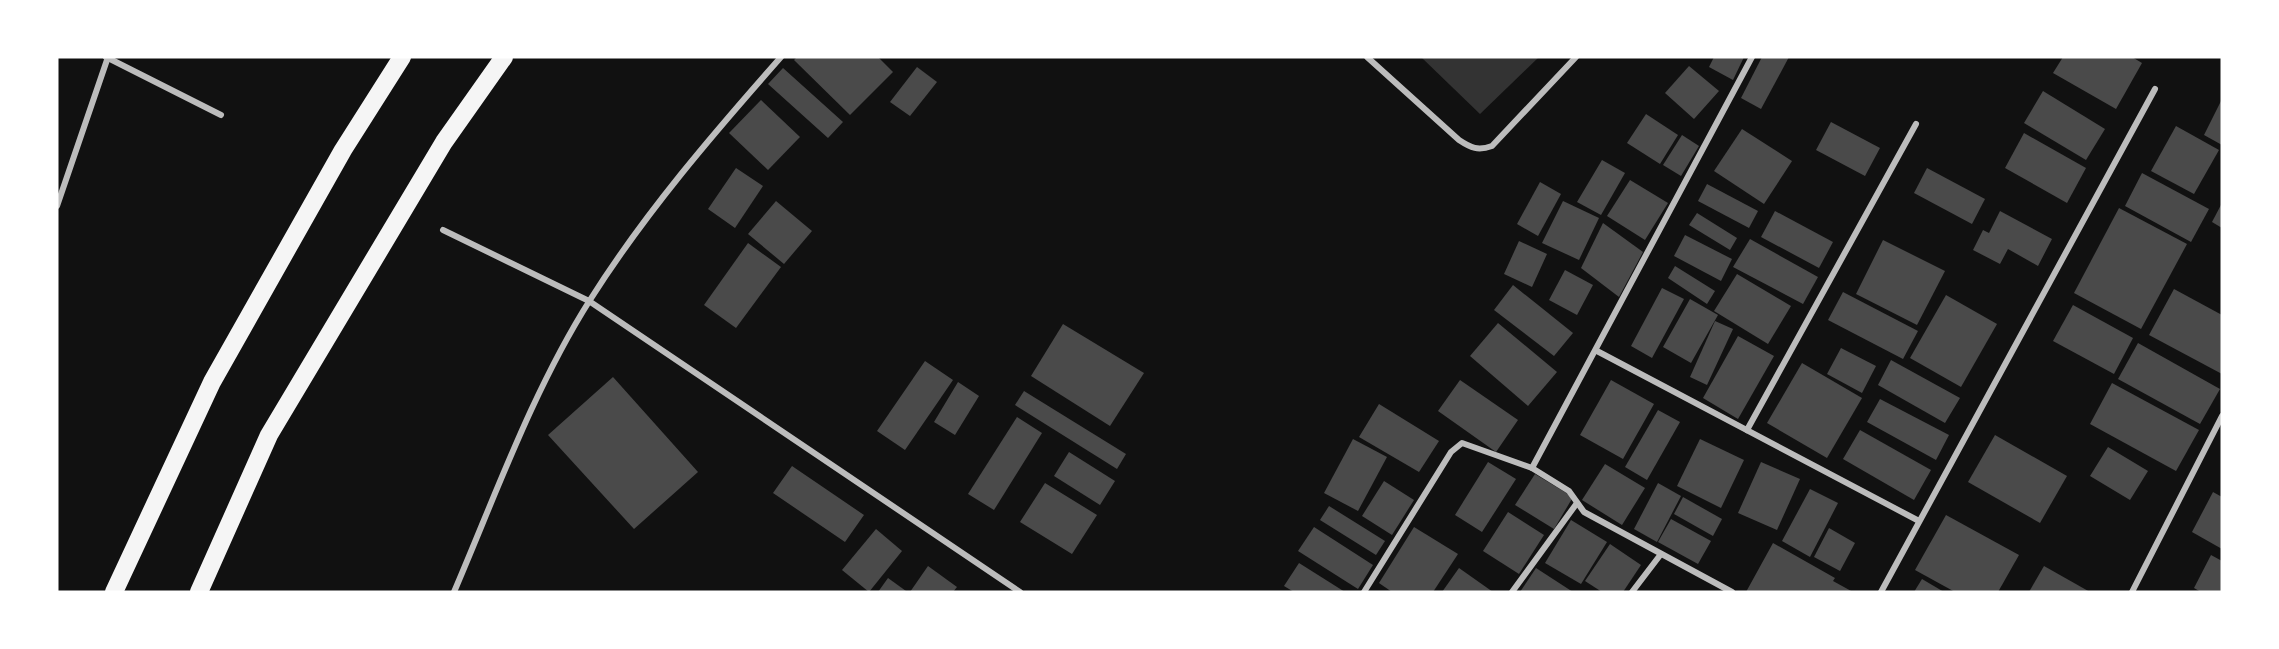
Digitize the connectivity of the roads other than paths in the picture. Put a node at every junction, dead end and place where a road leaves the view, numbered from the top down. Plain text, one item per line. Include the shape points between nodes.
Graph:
1 (107, 57) edge
2 (402, 57) edge
3 (504, 57) edge
4 (781, 57) edge
5 (1367, 57) edge
6 (1576, 57) edge
7 (1752, 57) edge
8 (2155, 88) dead end
9 (221, 115) dead end
10 (1916, 124) dead end
11 (57, 206) edge
12 (443, 231) dead end
13 (589, 301) junction
14 (1597, 351) junction
15 (2222, 416) edge
16 (1747, 430) junction
17 (1532, 468) junction
18 (1577, 503) junction
19 (1919, 521) junction
20 (1661, 554) junction
21 (114, 592) edge
22 (200, 592) edge
23 (454, 592) edge
24 (1020, 592) edge
25 (1364, 592) edge
26 (1512, 592) edge
27 (1632, 592) edge
28 (1732, 592) edge
29 (1881, 592) edge
30 (2132, 592) edge

1 - 9 street
1 - 11 street
2 - 21 highway via 343,150 212,382
3 - 22 highway via 444,142 269,435
4 - 13 street via 703,146
5 - 6 street via 1459,140 1481,150 1492,146
7 - 14 street
8 - 19 street
10 - 16 street
12 - 13 street
13 - 23 street via 542,388
13 - 24 street
14 - 16 street
14 - 17 street
15 - 30 street
16 - 19 street
17 - 18 street via 1569,491
17 - 25 street via 1462,443 1451,452
18 - 20 street via 1584,512
18 - 26 street
19 - 29 street
20 - 27 street
20 - 28 street

